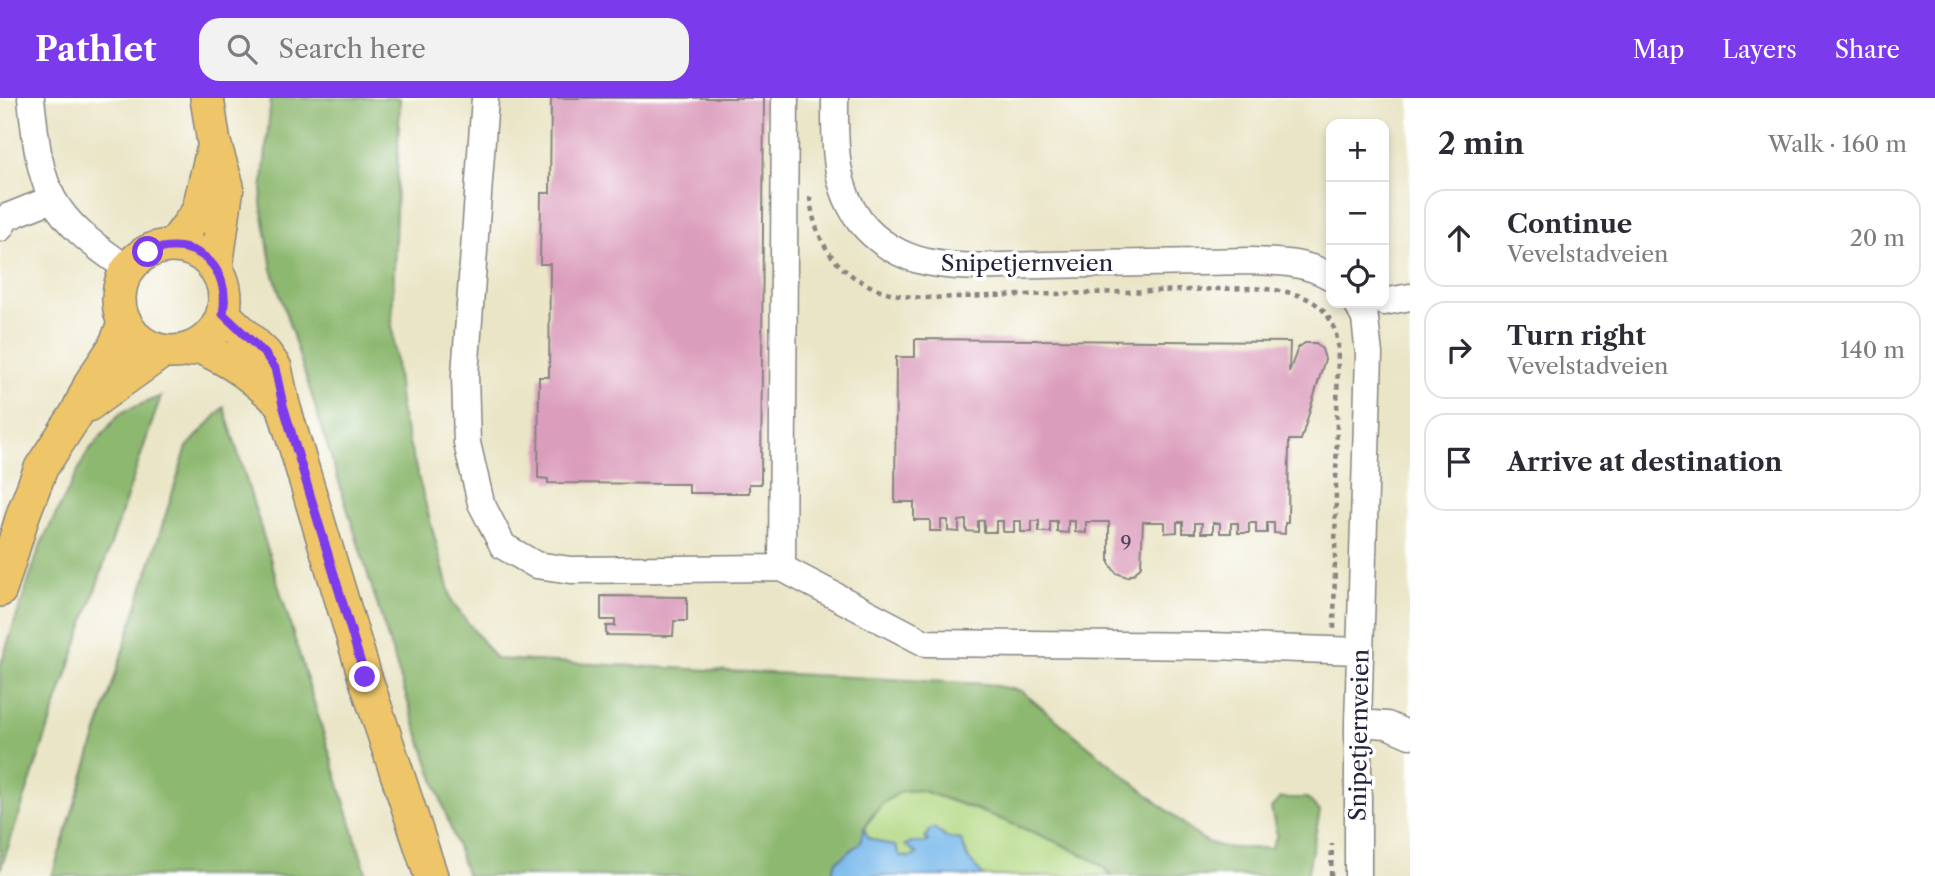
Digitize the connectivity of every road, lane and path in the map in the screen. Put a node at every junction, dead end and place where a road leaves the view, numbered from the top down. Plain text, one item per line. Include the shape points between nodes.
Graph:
1 (31, 98) edge
2 (207, 98) edge
3 (485, 98) edge
4 (785, 98) edge
5 (835, 98) edge
6 (214, 143) junction
7 (810, 189) dead end
8 (52, 199) junction
9 (0, 228) edge
10 (173, 246) junction
11 (216, 268) junction
12 (128, 269) junction
13 (1326, 275) edge
14 (1410, 297) edge
15 (1389, 301) edge
16 (1370, 308) edge
17 (223, 314) junction
18 (125, 322) junction
19 (197, 346) junction
20 (163, 351) junction
21 (283, 405) junction
22 (77, 412) junction
23 (782, 568) junction
24 (0, 590) edge
25 (1334, 651) junction
26 (1360, 651) junction
27 (1358, 723) junction
28 (1410, 735) edge
29 (1332, 837) dead end
30 (431, 876) edge
31 (1331, 876) edge
32 (1358, 876) edge

1 - 8 street via 40,164
2 - 6 main road
3 - 23 street via 465,375 467,443 481,502 503,546 536,565 571,570
4 - 23 street
5 - 13 street, Snipetjernveien via 843,190 861,222 905,255 974,266 1265,261 1310,267
6 - 10 main road via 198,212
6 - 11 main road via 227,186
7 - 25 path via 817,232 835,260 857,280 889,295 949,298 1252,288 1299,295 1320,307 1336,331 1339,354
8 - 9 street via 6,217
8 - 12 street via 75,229
10 - 11 main road via 197,252
10 - 12 main road via 148,252
11 - 17 main road via 225,290
12 - 18 main road via 120,289
14 - 15 street
16 - 26 street, Snipetjernveien
17 - 19 main road via 213,333
17 - 21 main road via 275,368
18 - 20 main road via 140,341
18 - 22 main road
19 - 20 main road
19 - 21 main road via 239,366
20 - 22 main road
21 - 30 main road
22 - 24 main road via 41,468
23 - 25 street via 925,643
25 - 26 street
26 - 27 street, Snipetjernveien
27 - 28 street via 1387,725
27 - 32 street, Snipetjernveien
29 - 31 path

